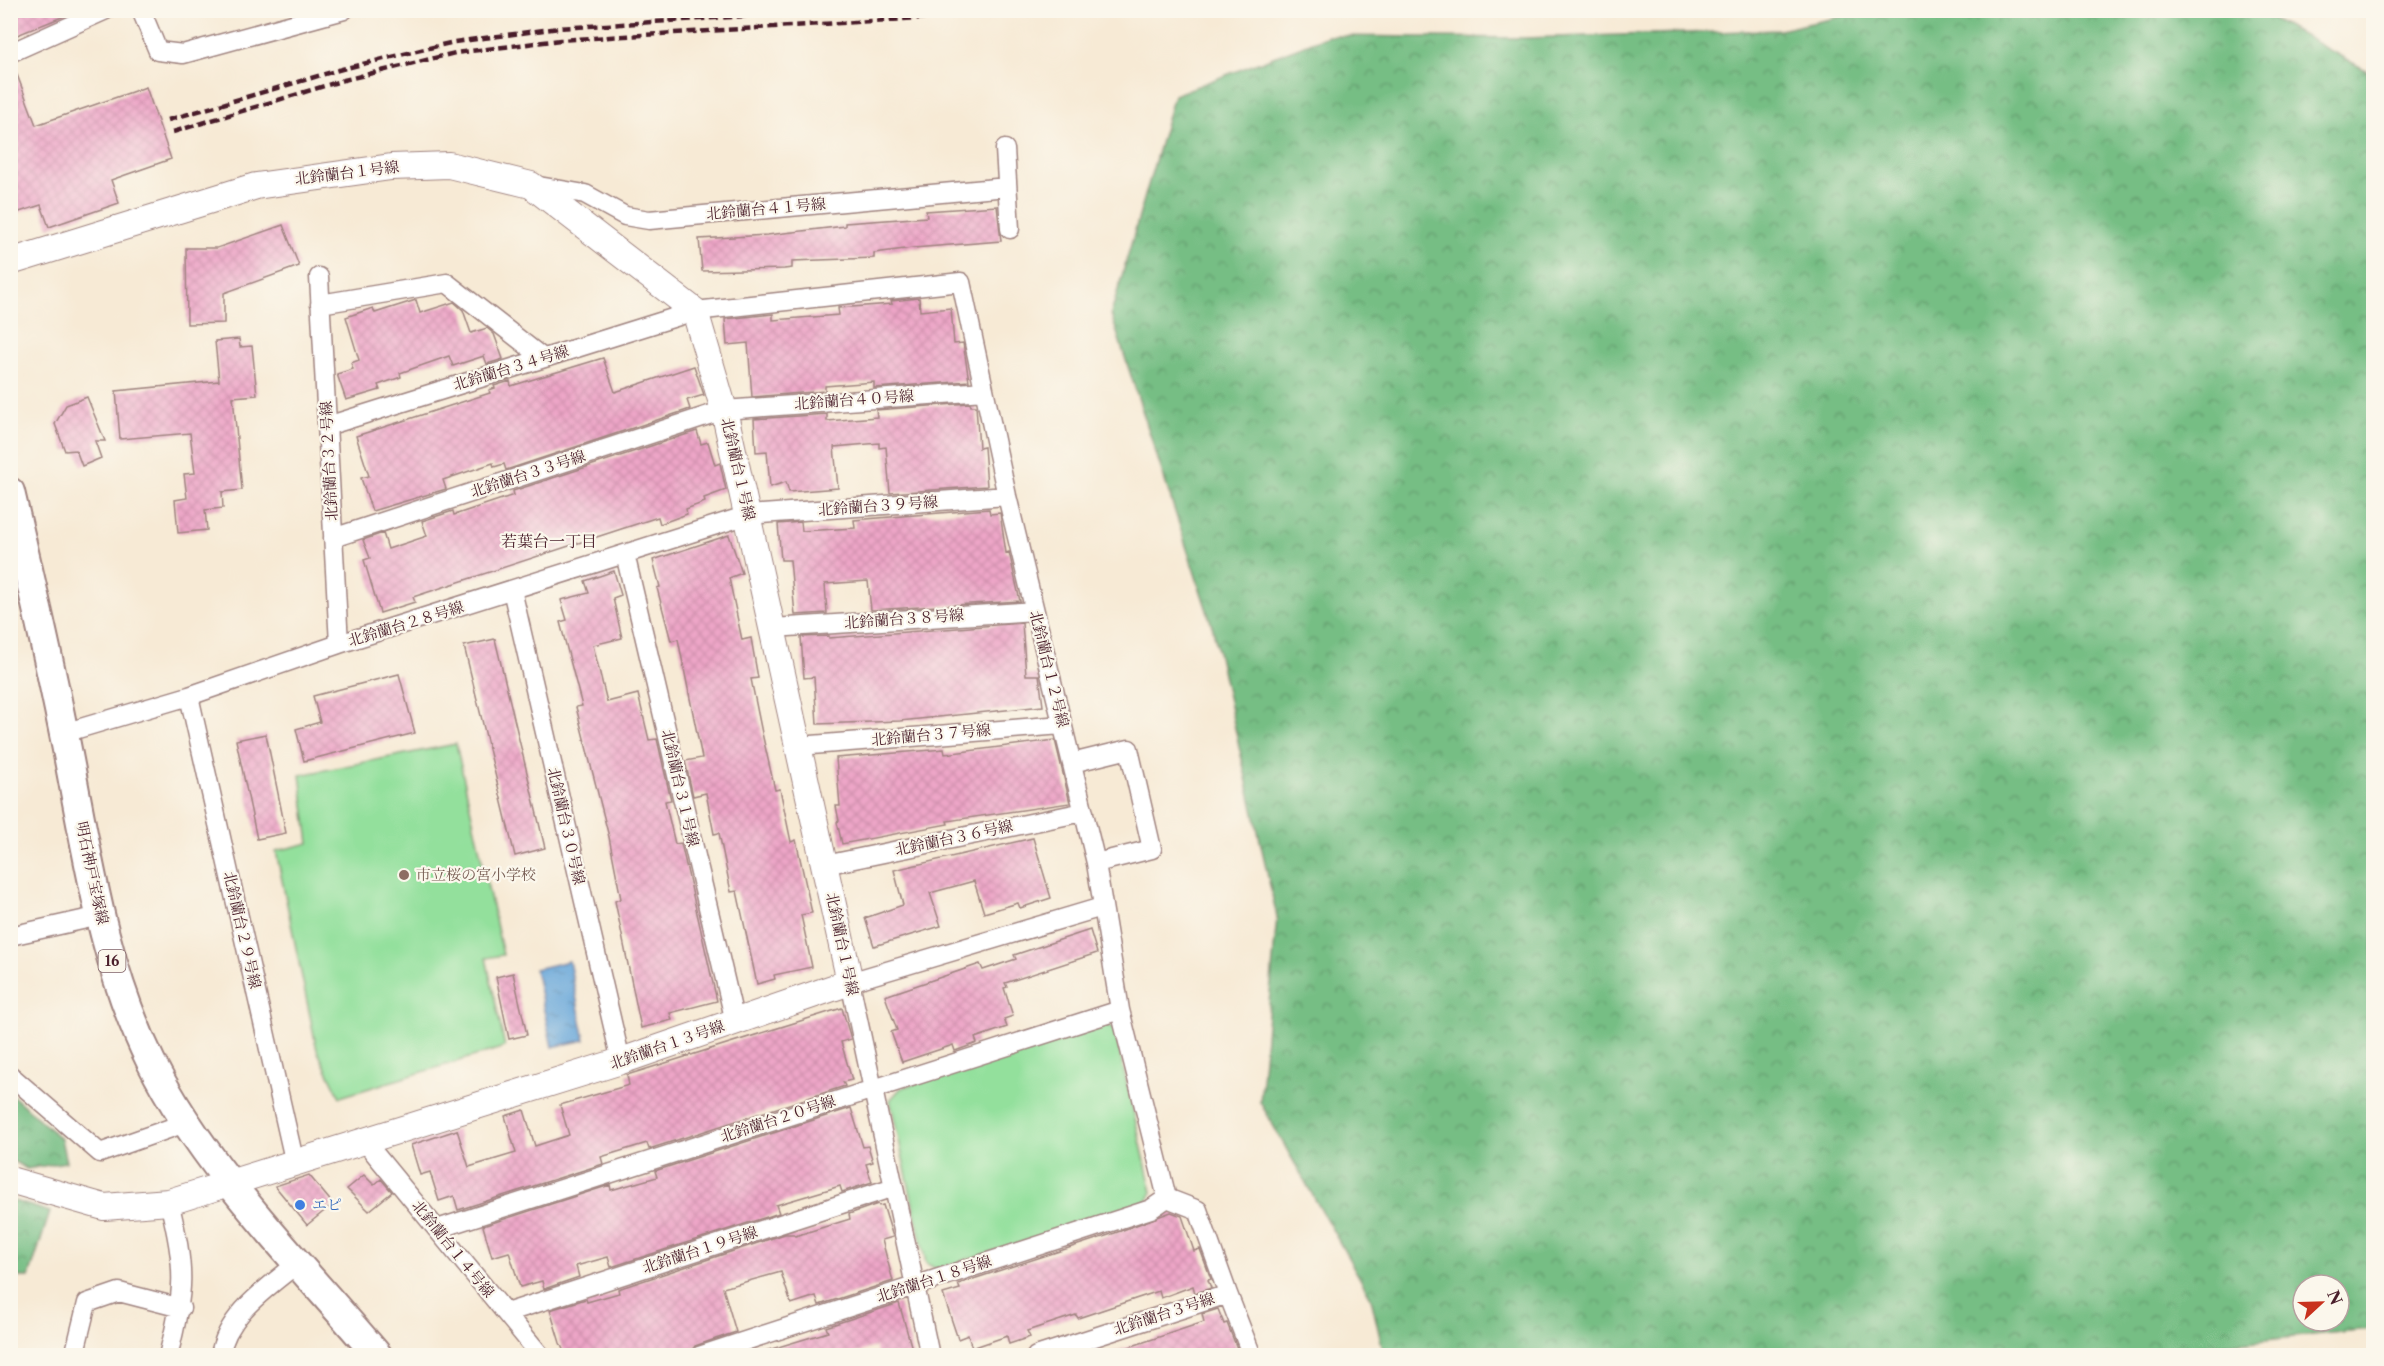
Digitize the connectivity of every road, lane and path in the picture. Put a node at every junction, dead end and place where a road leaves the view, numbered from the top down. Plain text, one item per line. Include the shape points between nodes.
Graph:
1 (141, 10) edge
2 (344, 10) edge
3 (104, 11) edge
4 (10, 53) edge
5 (1005, 149) dead end
6 (531, 184) junction
7 (1007, 187) junction
8 (1010, 229) dead end
9 (10, 262) edge
10 (319, 277) dead end
11 (320, 304) junction
12 (694, 311) junction
13 (543, 358) junction
14 (984, 391) junction
15 (724, 410) junction
16 (327, 426) junction
17 (11, 492) edge
18 (1007, 496) junction
19 (748, 515) junction
20 (333, 538) junction
21 (625, 554) junction
22 (512, 590) junction
23 (1035, 610) junction
24 (773, 628) junction
25 (339, 644) junction
26 (189, 696) junction
27 (1062, 725) junction
28 (64, 734) junction
29 (799, 746) junction
30 (1072, 763) junction
31 (1084, 812) junction
32 (1096, 863) junction
33 (825, 865) junction
34 (1102, 907) junction
35 (100, 916) junction
36 (10, 936) edge
37 (850, 982) junction
38 (1120, 1010) junction
39 (735, 1022) junction
40 (621, 1061) junction
41 (10, 1075) edge
42 (873, 1089) junction
43 (188, 1122) junction
44 (366, 1143) junction
45 (295, 1164) junction
46 (10, 1180) edge
47 (232, 1184) junction
48 (894, 1187) junction
49 (1167, 1198) junction
50 (169, 1202) junction
51 (437, 1230) junction
52 (299, 1262) junction
53 (914, 1286) junction
54 (1228, 1293) junction
55 (181, 1308) junction
56 (506, 1313) junction
57 (74, 1356) edge
58 (168, 1356) edge
59 (220, 1356) edge
60 (378, 1356) edge
61 (541, 1356) edge
62 (699, 1356) edge
63 (930, 1356) edge
64 (1036, 1356) edge
65 (1252, 1356) edge

1 - 2 street via 158,51 183,54
3 - 4 street
5 - 7 street
6 - 7 street, 北鈴蘭台４１号線 via 585,194 625,216 649,220
6 - 9 street, 北鈴蘭台１号線 via 449,165 312,176 256,186
6 - 12 street, 北鈴蘭台１号線
7 - 8 street
10 - 11 street, 北鈴蘭台３２号線
11 - 13 street via 447,283
11 - 16 street, 北鈴蘭台３２号線
12 - 13 street, 北鈴蘭台３４号線
12 - 14 street, 北鈴蘭台１２号線 via 961,282
12 - 15 street, 北鈴蘭台１号線
13 - 16 street, 北鈴蘭台３４号線
14 - 15 street, 北鈴蘭台４０号線
14 - 18 street, 北鈴蘭台１２号線
15 - 19 street, 北鈴蘭台１号線
15 - 20 street, 北鈴蘭台３３号線
16 - 20 street, 北鈴蘭台３２号線
17 - 28 main road, 明石神戸宝塚線 / 16
18 - 19 street, 北鈴蘭台３９号線
18 - 23 street, 北鈴蘭台１２号線
19 - 21 street, 北鈴蘭台２８号線
19 - 24 street, 北鈴蘭台１号線
20 - 25 street, 北鈴蘭台３２号線
21 - 22 street, 北鈴蘭台２８号線
21 - 39 street, 北鈴蘭台３１号線
22 - 25 street, 北鈴蘭台２８号線
22 - 40 street, 北鈴蘭台３０号線
23 - 24 street, 北鈴蘭台３８号線
23 - 27 street, 北鈴蘭台１２号線
24 - 29 street, 北鈴蘭台１号線
25 - 26 street, 北鈴蘭台２８号線
26 - 28 street, 北鈴蘭台２８号線
26 - 45 street, 北鈴蘭台２９号線
27 - 29 street, 北鈴蘭台３７号線
27 - 30 street, 北鈴蘭台１２号線
28 - 35 main road, 明石神戸宝塚線 / 16
29 - 33 street, 北鈴蘭台１号線
30 - 31 street, 北鈴蘭台１２号線
30 - 32 street via 1130,749 1152,849
31 - 32 street, 北鈴蘭台１２号線
31 - 33 street, 北鈴蘭台３６号線
32 - 34 street, 北鈴蘭台１２号線
33 - 37 street, 北鈴蘭台１号線
34 - 37 street, 北鈴蘭台１３号線
34 - 38 street, 北鈴蘭台１２号線
35 - 36 street
35 - 43 main road, 明石神戸宝塚線 / 16 via 119,985 148,1053
37 - 39 street, 北鈴蘭台１３号線
37 - 42 street, 北鈴蘭台１号線
38 - 42 street, 北鈴蘭台２０号線
38 - 49 street, 北鈴蘭台１２号線
39 - 40 street, 北鈴蘭台１３号線
40 - 44 street, 北鈴蘭台１３号線
41 - 43 street via 100,1153
42 - 48 street, 北鈴蘭台１号線
42 - 51 street, 北鈴蘭台２０号線
43 - 47 main road, 明石神戸宝塚線 / 16
44 - 45 street, 北鈴蘭台１３号線
44 - 51 street, 北鈴蘭台１４号線
45 - 47 street, 北鈴蘭台１３号線
46 - 50 street, 北鈴蘭台１３号線 via 104,1207
47 - 50 street, 北鈴蘭台１３号線
47 - 52 main road, 明石神戸宝塚線 / 16
48 - 53 street, 北鈴蘭台１号線
48 - 56 street, 北鈴蘭台１９号線
49 - 53 street, 北鈴蘭台１８号線 via 1151,1209
49 - 54 street via 1198,1210
50 - 55 street via 180,1243
51 - 56 street, 北鈴蘭台１４号線
52 - 59 street via 241,1311 221,1346
52 - 60 main road, 明石神戸宝塚線 / 16
53 - 62 street, 北鈴蘭台１８号線
53 - 63 street, 北鈴蘭台１号線
54 - 64 street, 北鈴蘭台３号線
54 - 65 street, 北鈴蘭台３号線
55 - 57 street via 119,1292 87,1303
55 - 58 street
56 - 61 street, 北鈴蘭台１４号線

